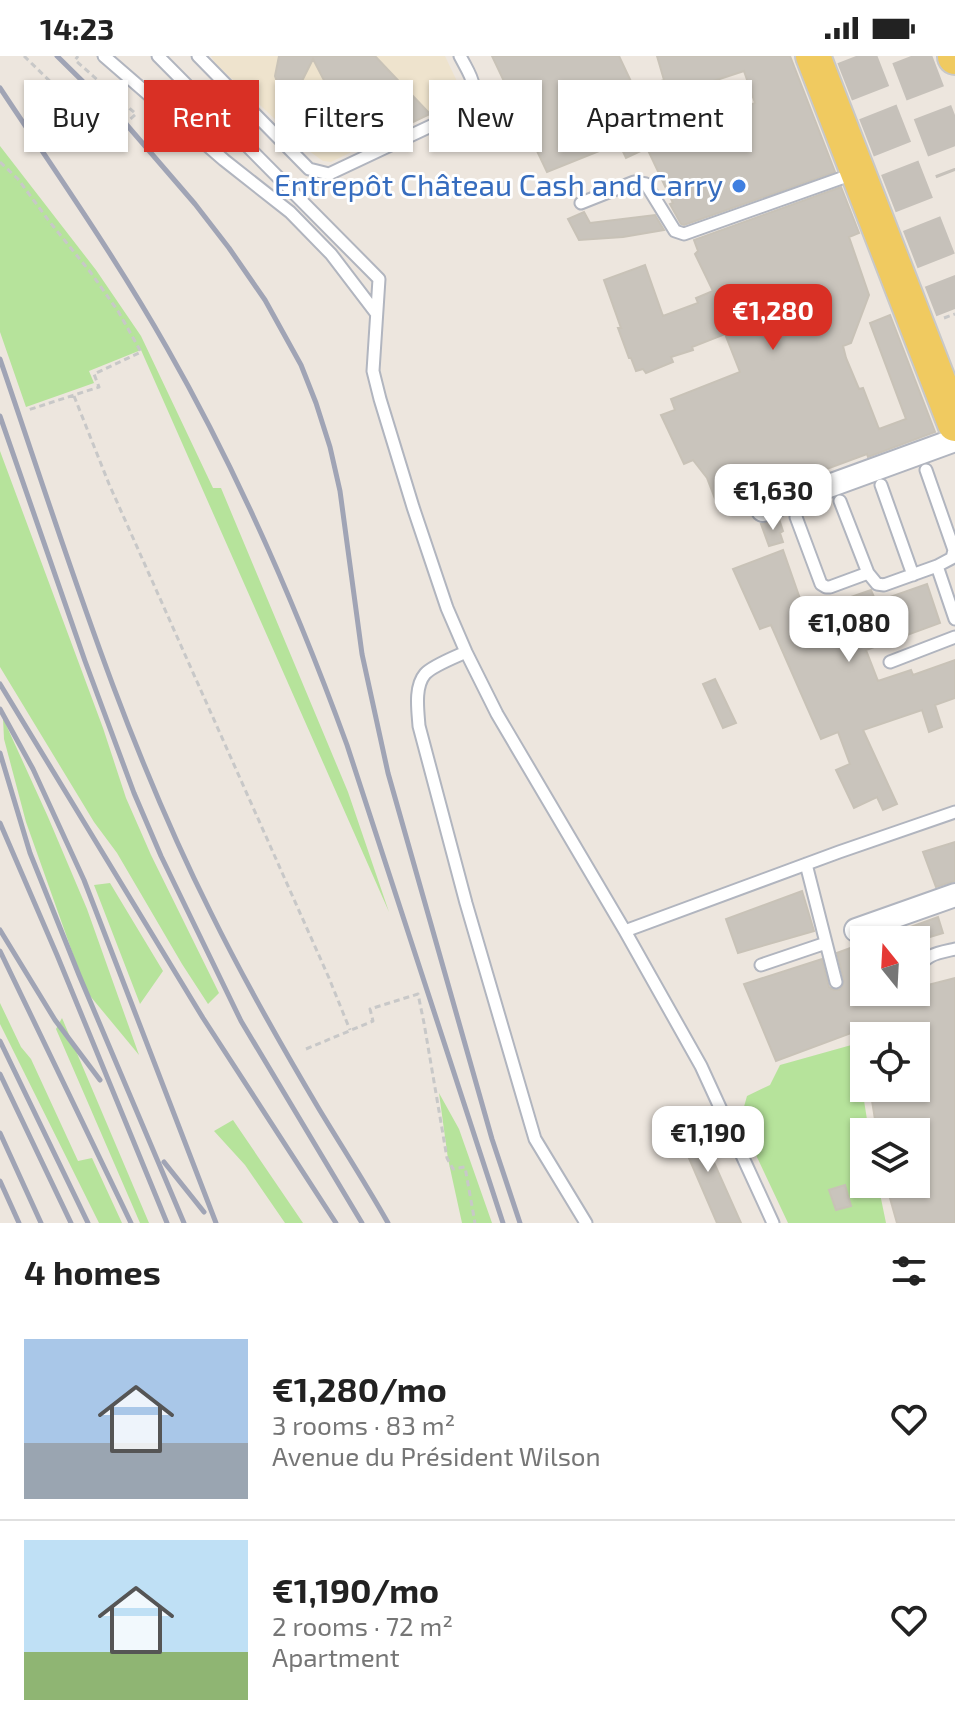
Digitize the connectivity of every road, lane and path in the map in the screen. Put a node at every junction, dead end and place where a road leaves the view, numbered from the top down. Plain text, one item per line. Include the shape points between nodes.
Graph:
1 (24, 56) edge
2 (78, 56) edge
3 (104, 56) edge
4 (158, 56) edge
5 (198, 56) edge
6 (460, 56) edge
7 (813, 56) edge
8 (0, 162) edge
9 (858, 172) junction
10 (581, 203) dead end
11 (376, 313) junction
12 (74, 396) junction
13 (28, 410) dead end
14 (955, 424) edge
15 (955, 440) edge
16 (926, 470) dead end
17 (881, 485) dead end
18 (840, 501) dead end
19 (763, 510) dead end
20 (796, 517) dead end
21 (937, 566) junction
22 (868, 573) junction
23 (913, 575) junction
24 (955, 619) edge
25 (955, 637) edge
26 (466, 652) junction
27 (890, 662) dead end
28 (955, 812) edge
29 (806, 864) junction
30 (955, 895) edge
31 (867, 926) edge
32 (625, 931) junction
33 (826, 943) junction
34 (955, 949) edge
35 (930, 956) edge
36 (761, 965) dead end
37 (836, 982) dead end
38 (350, 1030) junction
39 (306, 1049) dead end
40 (475, 1223) edge
41 (586, 1223) edge
42 (773, 1223) edge

1 - 2 path via 99,129 119,129 136,114 75,60
3 - 11 lane via 290,212
4 - 11 lane via 379,279
5 - 6 lane via 309,169 329,174 467,109 473,80
7 - 9 main road
8 - 12 path via 91,273 141,352 94,374 99,387
9 - 10 lane via 684,234 675,231 640,182
9 - 14 main road
11 - 26 lane via 373,371 380,399
12 - 13 path
12 - 38 path
15 - 19 street
16 - 21 lane via 954,550 952,558
17 - 23 lane
18 - 22 lane
20 - 22 lane via 821,584 830,587
21 - 23 lane
21 - 24 lane
22 - 23 lane via 884,585
25 - 27 lane
26 - 32 lane
26 - 41 lane via 425,674 417,703 419,726 535,1139
28 - 29 lane
29 - 32 lane
29 - 33 lane
30 - 31 street
32 - 42 lane via 701,1066
33 - 36 lane
33 - 37 lane
34 - 35 lane
38 - 39 path
38 - 40 path via 373,1021 370,1009 418,994 447,1158 453,1169 465,1167

